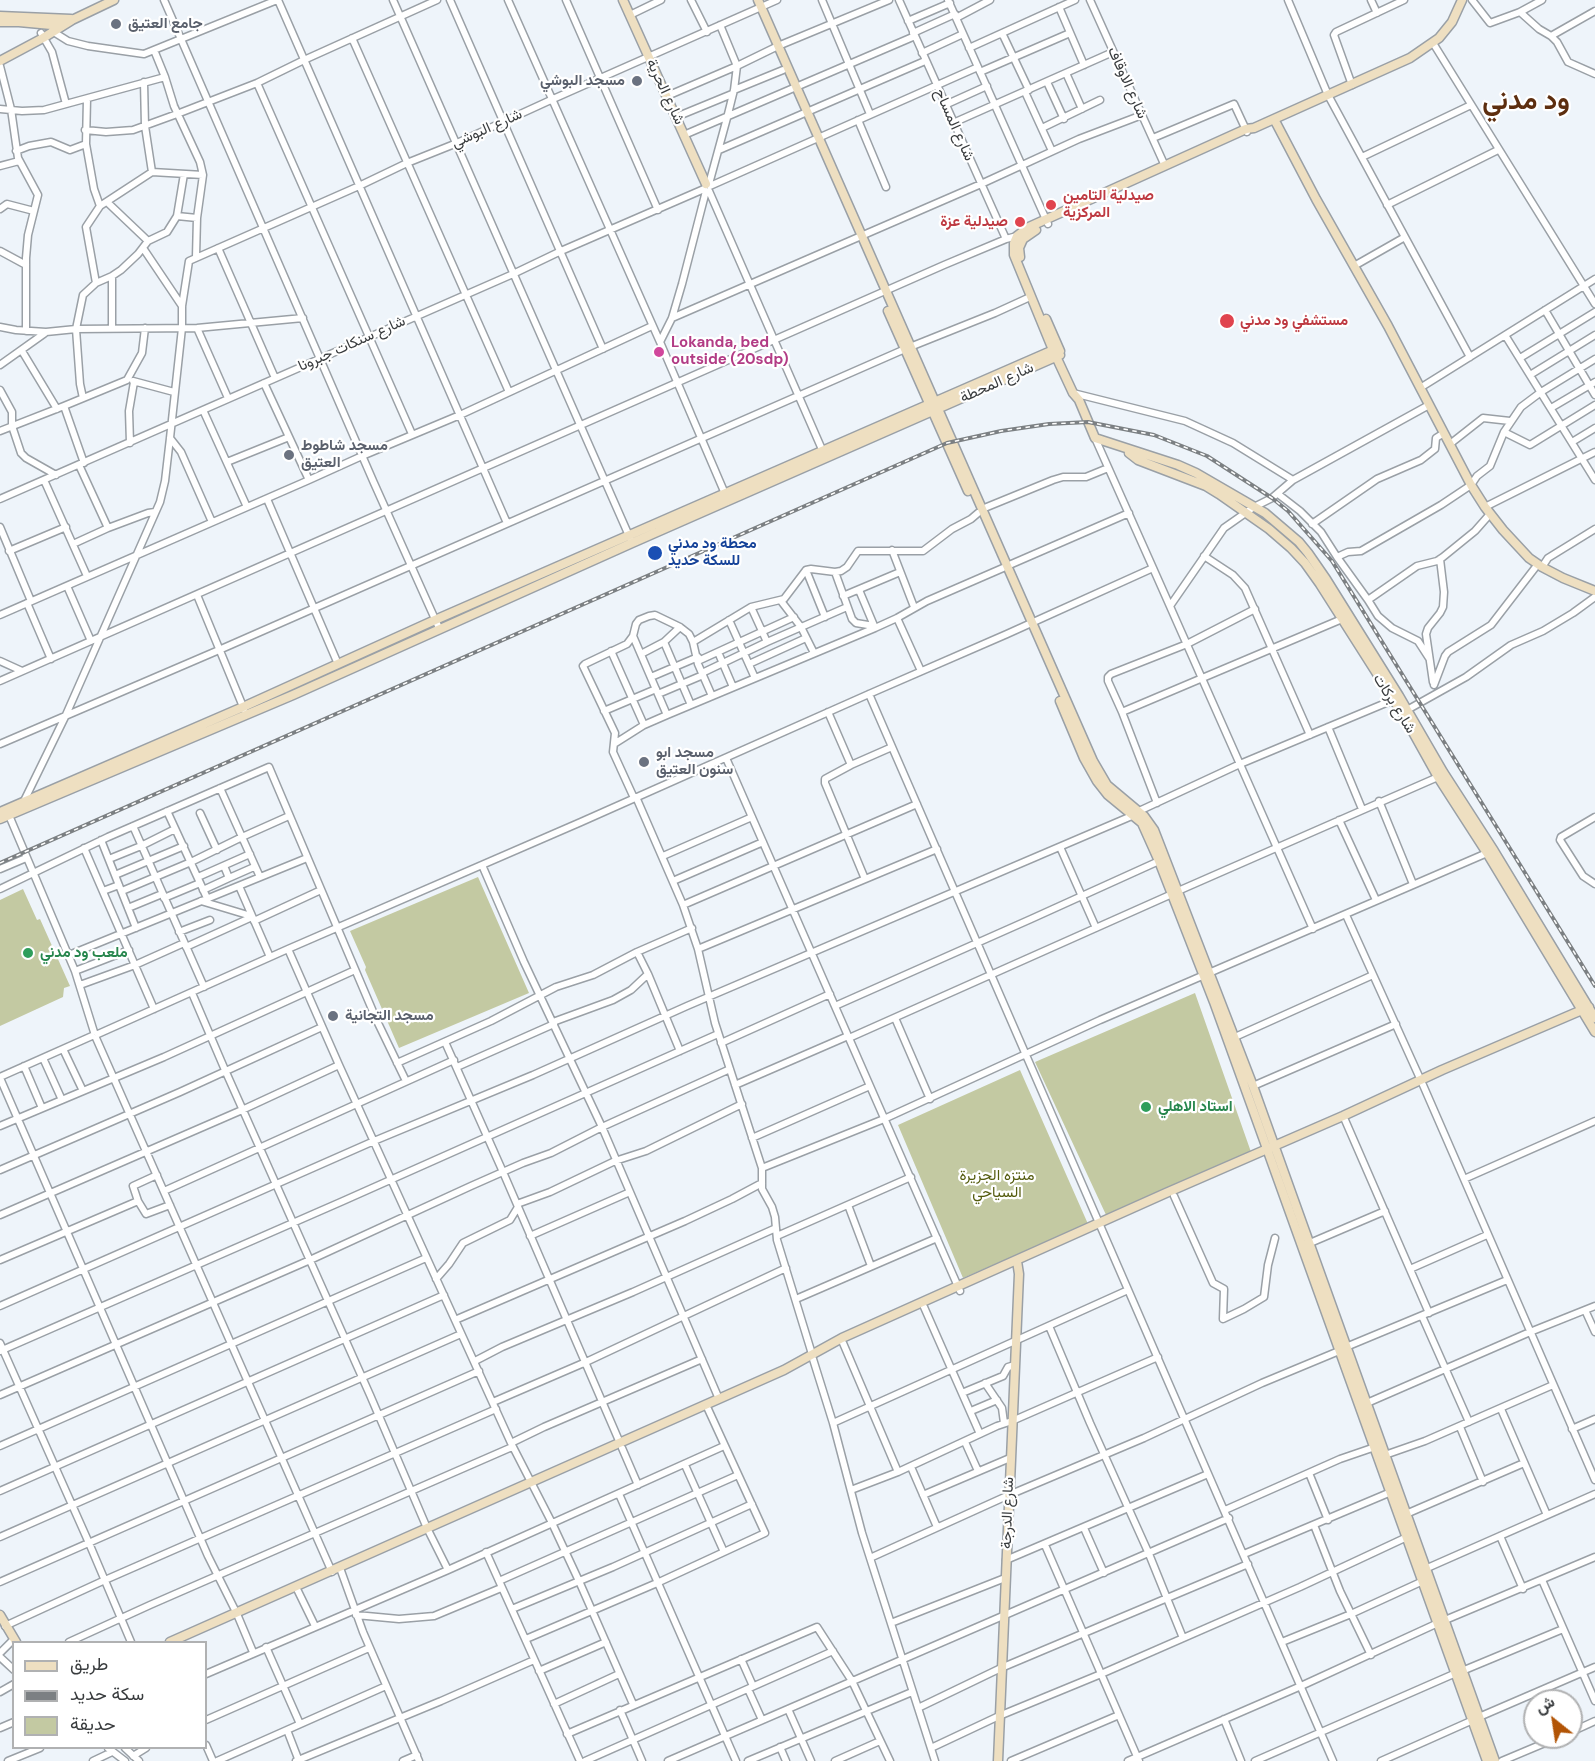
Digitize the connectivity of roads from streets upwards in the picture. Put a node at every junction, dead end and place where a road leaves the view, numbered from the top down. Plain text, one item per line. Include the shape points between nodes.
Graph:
1 (99, 0) edge
2 (114, 0) edge
3 (164, 0) edge
4 (278, 0) edge
5 (393, 0) edge
6 (437, 0) edge
7 (450, 0) edge
8 (508, 0) edge
9 (566, 0) edge
10 (623, 0) edge
11 (661, 0) edge
12 (691, 0) edge
13 (752, 0) edge
14 (777, 0) edge
15 (822, 0) edge
16 (889, 0) edge
17 (899, 0) edge
18 (990, 0) edge
19 (1075, 0) edge
20 (1090, 0) edge
21 (1289, 0) edge
22 (1371, 0) edge
23 (1404, 0) edge
24 (1462, 0) edge
25 (1472, 0) edge
26 (1542, 0) edge
27 (949, 2) edge
28 (1060, 4) edge
29 (758, 6) edge
30 (1595, 11) edge
31 (1520, 12) junction
32 (1377, 13) junction
33 (630, 15) junction
34 (0, 16) edge
35 (955, 16) junction
36 (400, 18) junction
37 (908, 21) junction
38 (0, 22) edge
39 (35, 23) junction
40 (832, 23) junction
41 (720, 25) junction
42 (55, 28) junction
43 (707, 32) junction
44 (1002, 33) junction
45 (1070, 33) junction
46 (963, 34) junction
47 (914, 35) junction
48 (1551, 36) junction
49 (352, 38) junction
50 (181, 40) junction
51 (1433, 44) junction
52 (775, 47) junction
53 (969, 48) junction
54 (154, 50) junction
55 (1113, 52) junction
56 (922, 53) junction
57 (0, 55) edge
58 (648, 56) junction
59 (1014, 58) junction
60 (304, 60) junction
61 (0, 61) edge
62 (925, 61) junction
63 (850, 64) junction
64 (1084, 65) junction
65 (0, 66) edge
66 (737, 66) junction
67 (979, 69) junction
68 (783, 70) junction
69 (1066, 73) junction
70 (1595, 74) edge
71 (165, 77) junction
72 (600, 78) junction
73 (144, 82) junction
74 (1047, 82) junction
75 (257, 83) junction
76 (936, 85) junction
77 (1352, 85) junction
78 (987, 86) junction
79 (793, 88) junction
80 (860, 89) junction
81 (1027, 91) junction
82 (733, 92) junction
83 (1328, 95) junction
84 (667, 96) junction
85 (87, 99) junction
86 (553, 99) junction
87 (1100, 100) dead end
88 (208, 102) junction
89 (995, 103) junction
90 (66, 104) junction
91 (945, 105) junction
92 (1472, 105) junction
93 (0, 109) edge
94 (11, 109) junction
95 (1082, 109) junction
96 (804, 113) junction
97 (177, 114) junction
98 (870, 114) junction
99 (1142, 115) junction
100 (676, 117) junction
101 (727, 118) junction
102 (1064, 119) junction
103 (1274, 119) junction
104 (858, 120) junction
105 (503, 121) junction
106 (953, 123) junction
107 (145, 126) junction
108 (1042, 128) junction
109 (85, 130) junction
110 (1249, 130) junction
111 (684, 135) junction
112 (1153, 138) junction
113 (816, 139) junction
114 (457, 143) junction
115 (86, 144) junction
116 (719, 150) junction
117 (1498, 150) junction
118 (16, 152) junction
119 (1052, 152) junction
120 (1362, 157) junction
121 (19, 161) junction
122 (407, 163) junction
123 (1023, 165) junction
124 (0, 166) edge
125 (1165, 166) junction
126 (152, 172) junction
127 (184, 174) junction
128 (203, 176) junction
129 (1134, 183) junction
130 (981, 184) junction
131 (359, 186) junction
132 (886, 187) dead end
133 (707, 188) junction
134 (107, 201) junction
135 (1387, 205) junction
136 (100, 206) junction
137 (310, 207) junction
138 (0, 209) edge
139 (658, 210) junction
140 (34, 211) junction
141 (177, 216) junction
142 (196, 218) junction
143 (1047, 221) junction
144 (263, 227) junction
145 (610, 230) junction
146 (859, 237) junction
147 (1020, 237) junction
148 (1405, 237) junction
149 (1006, 239) junction
150 (148, 241) junction
151 (143, 248) junction
152 (218, 248) junction
153 (561, 250) junction
154 (0, 251) edge
155 (196, 256) junction
156 (26, 265) junction
157 (1354, 266) junction
158 (513, 273) junction
159 (112, 276) junction
160 (1595, 279) edge
161 (96, 284) junction
162 (750, 285) junction
163 (1583, 286) junction
164 (884, 293) junction
165 (465, 294) junction
166 (1030, 297) junction
167 (1595, 304) edge
168 (182, 306) junction
169 (1545, 310) junction
170 (1595, 312) edge
171 (416, 316) junction
172 (303, 318) junction
173 (672, 318) junction
174 (250, 323) junction
175 (652, 326) junction
176 (0, 327) edge
177 (112, 328) junction
178 (146, 328) junction
179 (183, 328) junction
180 (197, 328) junction
181 (76, 329) junction
182 (27, 331) junction
183 (46, 332) junction
184 (1558, 334) junction
185 (1505, 335) junction
186 (1595, 335) edge
187 (369, 337) junction
188 (774, 340) junction
189 (660, 342) junction
190 (908, 348) junction
191 (603, 349) junction
192 (22, 351) junction
193 (1569, 351) junction
194 (1057, 352) junction
195 (1470, 357) junction
196 (320, 358) junction
197 (1520, 358) junction
198 (1595, 359) edge
199 (2, 361) edge
200 (1579, 368) junction
201 (556, 371) junction
202 (1530, 375) junction
203 (275, 378) junction
204 (127, 380) junction
205 (135, 382) junction
206 (264, 383) junction
207 (677, 383) junction
208 (1592, 384) edge
209 (1420, 388) junction
210 (0, 390) edge
211 (174, 392) junction
212 (509, 392) junction
213 (1541, 392) junction
214 (799, 395) junction
215 (1595, 395) edge
216 (1077, 396) junction
217 (83, 398) junction
218 (228, 398) junction
219 (1429, 405) junction
220 (1595, 405) edge
221 (934, 407) junction
222 (61, 408) junction
223 (1551, 408) junction
224 (203, 410) junction
225 (460, 415) junction
226 (1510, 421) junction
227 (171, 424) junction
228 (12, 426) junction
229 (581, 426) junction
230 (1561, 426) junction
231 (1595, 428) edge
232 (0, 431) edge
233 (1504, 432) junction
234 (1444, 433) junction
235 (412, 434) junction
236 (289, 436) junction
237 (170, 438) junction
238 (700, 438) junction
239 (1095, 438) junction
240 (130, 442) junction
241 (1572, 442) junction
242 (1450, 444) junction
243 (1124, 449) junction
244 (1595, 452) edge
245 (824, 454) junction
246 (363, 456) junction
247 (1582, 460) junction
248 (227, 462) junction
249 (81, 464) junction
250 (483, 468) junction
251 (1108, 468) junction
252 (56, 475) junction
253 (1594, 477) edge
254 (44, 480) junction
255 (309, 480) junction
256 (605, 480) junction
257 (1293, 480) junction
258 (1471, 485) junction
259 (1278, 494) junction
260 (727, 497) junction
261 (0, 499) edge
262 (267, 499) junction
263 (247, 507) junction
264 (1254, 507) junction
265 (1488, 510) junction
266 (386, 511) junction
267 (980, 511) junction
268 (155, 512) junction
269 (1245, 512) junction
270 (1129, 513) junction
271 (212, 522) junction
272 (507, 523) junction
273 (1312, 524) junction
274 (0, 527) edge
275 (66, 527) junction
276 (108, 528) junction
277 (1595, 529) edge
278 (630, 539) junction
279 (73, 544) junction
280 (892, 550) junction
281 (9, 551) junction
282 (291, 554) junction
283 (136, 556) junction
284 (1204, 556) junction
285 (1337, 557) junction
286 (1440, 560) junction
287 (411, 565) junction
288 (1540, 566) junction
289 (1005, 567) junction
290 (1153, 568) junction
291 (806, 570) junction
292 (835, 572) junction
293 (900, 572) junction
294 (87, 576) junction
295 (67, 586) junction
296 (858, 590) junction
297 (1595, 591) edge
298 (196, 595) junction
299 (843, 596) junction
300 (1595, 597) edge
301 (1368, 600) junction
302 (781, 601) junction
303 (29, 602) junction
304 (1170, 606) junction
305 (314, 607) junction
306 (751, 607) junction
307 (914, 607) junction
308 (848, 608) junction
309 (1255, 609) junction
310 (0, 615) edge
311 (794, 617) junction
312 (825, 617) junction
313 (897, 618) junction
314 (1342, 619) junction
315 (729, 620) junction
316 (437, 624) junction
317 (1030, 624) junction
318 (680, 627) junction
319 (801, 627) junction
320 (875, 627) junction
321 (762, 631) junction
322 (633, 636) junction
323 (99, 638) junction
324 (806, 638) junction
325 (91, 641) junction
326 (664, 642) junction
327 (693, 642) junction
328 (739, 642) junction
329 (767, 642) junction
330 (1187, 644) junction
331 (1273, 648) junction
332 (219, 650) junction
333 (611, 651) junction
334 (718, 652) junction
335 (744, 653) junction
336 (814, 653) junction
337 (641, 654) junction
338 (1429, 658) junction
339 (51, 659) junction
340 (698, 659) junction
341 (0, 661) edge
342 (338, 664) junction
343 (723, 664) junction
344 (749, 664) junction
345 (675, 666) junction
346 (22, 671) junction
347 (921, 671) junction
348 (703, 674) junction
349 (651, 677) junction
350 (755, 678) junction
351 (1201, 678) junction
352 (0, 681) edge
353 (682, 684) junction
354 (1434, 686) junction
355 (733, 687) junction
356 (657, 692) junction
357 (869, 694) junction
358 (1434, 694) junction
359 (712, 696) junction
360 (633, 699) junction
361 (1393, 700) junction
362 (691, 705) junction
363 (1407, 710) junction
364 (245, 711) junction
365 (604, 711) junction
366 (828, 712) junction
367 (1122, 712) junction
368 (667, 715) junction
369 (64, 717) junction
370 (644, 725) junction
371 (1328, 728) junction
372 (1310, 735) junction
373 (0, 744) edge
374 (614, 744) junction
375 (892, 747) junction
376 (726, 758) junction
377 (1240, 764) junction
378 (851, 765) junction
379 (1438, 777) junction
380 (220, 788) junction
381 (635, 798) junction
382 (1379, 801) junction
383 (1157, 803) junction
384 (917, 804) junction
385 (23, 806) junction
386 (1362, 809) junction
387 (167, 811) junction
388 (200, 813) dead end
389 (1136, 813) junction
390 (4, 814) edge
391 (289, 816) junction
392 (752, 817) junction
393 (1595, 817) edge
394 (1340, 820) junction
395 (133, 826) junction
396 (176, 829) junction
397 (847, 834) junction
398 (242, 837) junction
399 (101, 840) junction
400 (763, 842) junction
401 (141, 846) junction
402 (184, 846) junction
403 (1060, 847) junction
404 (1278, 847) junction
405 (84, 848) junction
406 (937, 849) junction
407 (217, 850) junction
408 (1487, 853) junction
409 (250, 854) junction
410 (663, 856) junction
411 (26, 858) junction
412 (307, 858) junction
413 (109, 859) junction
414 (1159, 861) junction
415 (148, 862) junction
416 (191, 862) junction
417 (482, 865) junction
418 (224, 866) junction
419 (774, 866) junction
420 (254, 867) dead end
421 (0, 869) edge
422 (33, 874) junction
423 (115, 875) junction
424 (154, 876) junction
425 (260, 877) junction
426 (229, 878) junction
427 (866, 879) junction
428 (199, 880) junction
429 (673, 881) junction
430 (1413, 884) junction
431 (1595, 884) edge
432 (239, 886) junction
433 (120, 888) junction
434 (0, 889) edge
435 (204, 890) junction
436 (321, 890) junction
437 (103, 891) junction
438 (956, 891) junction
439 (1175, 893) junction
440 (163, 896) junction
441 (1081, 896) junction
442 (204, 900) junction
443 (1376, 900) junction
444 (683, 905) junction
445 (128, 908) junction
446 (793, 910) junction
447 (171, 914) junction
448 (1346, 915) junction
449 (253, 919) junction
450 (210, 920) dead end
451 (136, 928) junction
452 (336, 928) junction
453 (692, 928) junction
454 (1096, 928) junction
455 (1313, 929) junction
456 (179, 932) junction
457 (122, 934) junction
458 (978, 943) junction
459 (185, 945) junction
460 (288, 949) junction
461 (698, 949) junction
462 (129, 950) junction
463 (637, 952) junction
464 (812, 953) junction
465 (69, 955) junction
466 (270, 957) junction
467 (135, 965) junction
468 (355, 970) junction
469 (75, 971) junction
470 (648, 974) junction
471 (1207, 974) junction
472 (1373, 975) junction
473 (992, 976) junction
474 (80, 985) junction
475 (204, 987) junction
476 (307, 991) junction
477 (192, 993) junction
478 (830, 994) junction
479 (541, 996) junction
480 (709, 997) junction
481 (835, 1006) junction
482 (154, 1009) junction
483 (1589, 1012) edge
484 (666, 1016) junction
485 (895, 1018) junction
486 (554, 1023) junction
487 (1396, 1024) junction
488 (322, 1027) junction
489 (1595, 1032) edge
490 (718, 1034) junction
491 (95, 1035) junction
492 (210, 1035) junction
493 (849, 1037) junction
494 (1235, 1037) junction
495 (445, 1042) junction
496 (721, 1043) junction
497 (63, 1049) junction
498 (680, 1051) junction
499 (1027, 1054) junction
500 (43, 1058) junction
501 (569, 1058) junction
502 (397, 1063) junction
503 (455, 1064) junction
504 (339, 1065) junction
505 (24, 1066) junction
506 (730, 1069) junction
507 (225, 1070) junction
508 (0, 1077) edge
509 (114, 1078) junction
510 (406, 1081) junction
511 (1421, 1082) junction
512 (735, 1085) junction
513 (870, 1086) junction
514 (1254, 1086) junction
515 (82, 1091) junction
516 (586, 1094) junction
517 (930, 1099) junction
518 (62, 1100) junction
519 (471, 1100) junction
520 (357, 1104) junction
521 (742, 1104) junction
522 (42, 1108) junction
523 (242, 1110) junction
524 (130, 1113) junction
525 (17, 1119) junction
526 (884, 1119) junction
527 (1345, 1120) junction
528 (1595, 1121) edge
529 (0, 1126) edge
530 (602, 1127) junction
531 (488, 1137) junction
532 (752, 1137) junction
533 (374, 1141) junction
534 (259, 1147) junction
535 (1272, 1149) junction
536 (146, 1151) junction
537 (33, 1156) junction
538 (615, 1161) junction
539 (762, 1168) junction
540 (0, 1170) edge
541 (503, 1172) junction
542 (157, 1175) junction
543 (911, 1178) junction
544 (391, 1179) junction
545 (1464, 1179) junction
546 (762, 1183) junction
547 (276, 1185) junction
548 (164, 1191) junction
549 (630, 1192) junction
550 (50, 1193) junction
551 (1174, 1196) junction
552 (138, 1201) junction
553 (170, 1205) junction
554 (517, 1205) junction
555 (848, 1205) junction
556 (1385, 1211) junction
557 (0, 1215) edge
558 (408, 1216) junction
559 (293, 1222) junction
560 (179, 1226) junction
561 (1100, 1226) junction
562 (776, 1228) junction
563 (67, 1230) junction
564 (649, 1235) junction
565 (1487, 1235) junction
566 (530, 1236) junction
567 (777, 1236) junction
568 (937, 1238) junction
569 (1275, 1238) dead end
570 (1310, 1243) junction
571 (426, 1257) junction
572 (0, 1260) edge
573 (310, 1260) junction
574 (1017, 1263) junction
575 (196, 1265) junction
576 (871, 1266) junction
577 (786, 1268) junction
578 (84, 1269) junction
579 (1410, 1269) junction
580 (667, 1277) junction
581 (436, 1279) junction
582 (549, 1279) junction
583 (1507, 1280) junction
584 (959, 1288) junction
585 (1128, 1290) junction
586 (444, 1295) junction
587 (796, 1299) junction
588 (212, 1302) junction
589 (328, 1302) junction
590 (0, 1306) edge
591 (1595, 1306) edge
592 (924, 1307) junction
593 (100, 1308) junction
594 (1585, 1310) junction
595 (1429, 1313) junction
596 (684, 1316) junction
597 (1422, 1316) junction
598 (455, 1320) junction
599 (567, 1320) junction
600 (1049, 1326) junction
601 (1530, 1332) junction
602 (1595, 1332) edge
603 (461, 1334) junction
604 (345, 1340) junction
605 (1016, 1341) junction
606 (231, 1343) junction
607 (843, 1343) junction
608 (117, 1345) junction
609 (1, 1348) edge
610 (1343, 1349) junction
611 (813, 1357) junction
612 (1158, 1357) junction
613 (702, 1359) junction
614 (475, 1361) junction
615 (586, 1362) junction
616 (1014, 1365) junction
617 (951, 1370) junction
618 (1446, 1370) junction
619 (479, 1371) junction
620 (362, 1377) junction
621 (248, 1381) junction
622 (985, 1383) junction
623 (1553, 1385) junction
624 (135, 1386) junction
625 (19, 1387) junction
626 (962, 1393) junction
627 (1077, 1393) junction
628 (0, 1395) edge
629 (719, 1399) junction
630 (997, 1400) junction
631 (602, 1402) junction
632 (1367, 1403) junction
633 (494, 1406) junction
634 (870, 1407) junction
635 (708, 1409) junction
636 (1501, 1409) junction
637 (970, 1411) junction
638 (379, 1414) junction
639 (1595, 1419) edge
640 (265, 1420) junction
641 (1184, 1420) junction
642 (1008, 1422) junction
643 (1469, 1422) junction
644 (833, 1423) junction
645 (151, 1424) junction
646 (1460, 1426) junction
647 (37, 1429) junction
648 (1572, 1429) junction
649 (980, 1434) junction
650 (965, 1442) junction
651 (512, 1445) junction
652 (621, 1445) junction
653 (0, 1446) edge
654 (724, 1446) junction
655 (1375, 1447) junction
656 (396, 1452) junction
657 (1105, 1455) junction
658 (1382, 1456) junction
659 (1010, 1458) junction
660 (281, 1459) junction
661 (1524, 1463) junction
662 (168, 1464) junction
663 (685, 1465) junction
664 (55, 1467) junction
665 (911, 1467) junction
666 (978, 1471) junction
667 (898, 1472) junction
668 (1309, 1473) junction
669 (1208, 1474) junction
670 (738, 1475) junction
671 (1595, 1480) edge
672 (1483, 1482) junction
673 (531, 1484) junction
674 (638, 1485) junction
675 (0, 1491) edge
676 (413, 1491) junction
677 (851, 1491) junction
678 (1391, 1492) junction
679 (619, 1494) junction
680 (698, 1494) junction
681 (1595, 1494) edge
682 (1009, 1495) junction
683 (298, 1496) junction
684 (923, 1496) junction
685 (184, 1501) junction
686 (752, 1504) junction
687 (72, 1506) junction
688 (1129, 1509) junction
689 (1225, 1510) junction
690 (1406, 1514) junction
691 (1547, 1515) junction
692 (1229, 1518) junction
693 (1328, 1520) junction
694 (552, 1522) junction
695 (631, 1523) junction
696 (711, 1523) junction
697 (1314, 1525) junction
698 (937, 1527) junction
699 (1084, 1528) junction
700 (428, 1530) junction
701 (315, 1534) junction
702 (1500, 1536) junction
703 (0, 1537) edge
704 (1407, 1537) junction
705 (201, 1539) junction
706 (89, 1543) junction
707 (1045, 1545) junction
708 (486, 1552) junction
709 (566, 1552) junction
710 (724, 1552) junction
711 (644, 1553) junction
712 (1149, 1554) junction
713 (1244, 1554) junction
714 (1595, 1557) edge
715 (870, 1558) junction
716 (1006, 1560) junction
717 (1248, 1564) junction
718 (1425, 1569) junction
719 (336, 1570) junction
720 (448, 1570) junction
721 (1333, 1572) junction
722 (1104, 1573) junction
723 (217, 1576) junction
724 (1005, 1578) junction
725 (105, 1580) junction
726 (1542, 1580) junction
727 (579, 1581) junction
728 (1423, 1581) junction
729 (0, 1582) edge
730 (657, 1583) junction
731 (500, 1584) junction
732 (296, 1587) junction
733 (1523, 1588) junction
734 (1065, 1590) junction
735 (1167, 1598) junction
736 (1265, 1603) junction
737 (512, 1609) junction
738 (592, 1611) junction
739 (355, 1612) junction
740 (237, 1614) junction
741 (1351, 1614) junction
742 (0, 1615) edge
743 (1004, 1616) junction
744 (122, 1619) junction
745 (1441, 1622) junction
746 (891, 1623) junction
747 (5, 1626) junction
748 (315, 1626) junction
749 (1563, 1629) junction
750 (1084, 1634) junction
751 (1183, 1638) junction
752 (526, 1639) junction
753 (15, 1641) edge
754 (71, 1641) edge
755 (131, 1641) edge
756 (172, 1641) edge
757 (606, 1642) junction
758 (1281, 1642) junction
759 (266, 1647) junction
760 (369, 1648) junction
761 (833, 1651) junction
762 (253, 1652) junction
763 (1371, 1655) junction
764 (0, 1657) edge
765 (741, 1659) junction
766 (902, 1659) junction
767 (534, 1660) junction
768 (1595, 1667) edge
769 (12, 1668) edge
770 (1001, 1668) junction
771 (539, 1671) junction
772 (1459, 1672) junction
773 (1583, 1672) junction
774 (207, 1674) edge
775 (619, 1674) junction
776 (1101, 1674) junction
777 (698, 1677) junction
778 (852, 1681) junction
779 (283, 1686) junction
780 (386, 1686) junction
781 (1301, 1686) junction
782 (751, 1688) junction
783 (912, 1692) junction
784 (1595, 1701) edge
785 (554, 1704) junction
786 (633, 1704) junction
787 (711, 1706) junction
788 (918, 1708) junction
789 (788, 1709) junction
790 (620, 1710) junction
791 (866, 1710) junction
792 (1119, 1715) junction
793 (999, 1716) junction
794 (400, 1718) junction
795 (1224, 1719) junction
796 (1476, 1719) junction
797 (207, 1720) edge
798 (762, 1720) junction
799 (300, 1724) junction
800 (287, 1730) junction
801 (1321, 1732) junction
802 (567, 1734) junction
803 (724, 1736) junction
804 (801, 1739) junction
805 (633, 1740) junction
806 (880, 1741) junction
807 (207, 1747) edge
808 (780, 1747) junction
809 (931, 1748) junction
810 (38, 1749) edge
811 (1530, 1749) edge
812 (110, 1750) edge
813 (129, 1752) edge
814 (418, 1758) edge
815 (1138, 1759) edge
816 (123, 1760) edge
817 (671, 1760) edge
818 (8, 1761) edge
819 (93, 1761) edge
820 (140, 1761) edge
821 (215, 1761) edge
822 (298, 1761) edge
823 (404, 1761) edge
824 (580, 1761) edge
825 (585, 1761) edge
826 (642, 1761) edge
827 (736, 1761) edge
828 (748, 1761) edge
829 (786, 1761) edge
830 (811, 1761) edge
831 (835, 1761) edge
832 (890, 1761) edge
833 (935, 1761) edge
834 (998, 1761) edge
835 (1011, 1761) edge
836 (1128, 1761) edge
837 (1241, 1761) edge
838 (1255, 1761) edge
839 (1333, 1761) edge
840 (1381, 1761) edge
841 (1487, 1761) edge
842 (1495, 1761) edge
843 (1502, 1761) edge

1 - 42 street
2 - 42 street
3 - 50 street
4 - 50 street
4 - 60 street
5 - 36 street
6 - 36 street
7 - 105 street
8 - 86 street
9 - 72 street
10 - 33 street, شارع الحرية
11 - 33 street
12 - 43 street
13 - 29 street
14 - 29 street, شارع البوشي
15 - 40 street
16 - 40 street
17 - 37 street, شارع المساح
18 - 35 street
19 - 28 street
20 - 55 street, شارع الاوقاف
21 - 83 street
22 - 32 street
23 - 32 street
24 - 51 street via 1452,22
25 - 31 street via 1490,23
26 - 31 street
27 - 35 street
27 - 37 street
28 - 44 street
28 - 45 street
29 - 41 street, شارع البوشي
29 - 52 street
30 - 48 street
31 - 48 street
32 - 77 street via 1334,35
33 - 58 street, شارع الحرية
34 - 42 street
35 - 46 street
35 - 47 street
36 - 49 street
36 - 114 street
37 - 47 street, شارع المساح
38 - 39 street
39 - 42 street
39 - 42 street
40 - 52 street
40 - 63 street
41 - 43 street, شارع البوشي
41 - 66 street
42 - 54 street via 62,39 88,46 141,54
42 - 57 street
42 - 61 street
42 - 90 street via 52,52
43 - 58 street, شارع البوشي
44 - 53 street
44 - 59 street
45 - 59 street, شارع سنكات جبرونا
45 - 64 street
46 - 53 street
46 - 56 street
47 - 56 street, شارع المساح
47 - 63 street
48 - 70 street via 1568,62
49 - 60 street
49 - 122 street
50 - 54 street
50 - 88 street
51 - 77 street
51 - 92 street
52 - 66 street
52 - 68 street
52 - 79 street
53 - 67 street
54 - 71 street
55 - 64 street
55 - 99 street, شارع الاوقاف
56 - 62 street, شارع المساح
58 - 72 street, شارع البوشي
58 - 84 street, شارع الحرية
59 - 67 street, شارع سنكات جبرونا
59 - 81 street
60 - 75 street
60 - 131 street
62 - 76 street, شارع المساح
62 - 80 street
63 - 79 street
63 - 80 street
64 - 69 street
65 - 94 street
66 - 82 street
66 - 84 street
67 - 76 street, شارع سنكات جبرونا
67 - 78 street
68 - 79 street
68 - 82 street
69 - 74 street
69 - 95 street
71 - 73 street
71 - 97 street
72 - 86 street, شارع البوشي
72 - 139 street
73 - 85 street
73 - 107 street
74 - 81 street
74 - 102 street
75 - 88 street
75 - 137 street
76 - 91 street, شارع المساح
76 - 98 street, شارع سنكات جبرونا
77 - 83 street
78 - 89 street
78 - 91 street
79 - 96 street
79 - 101 street
80 - 96 street
80 - 98 street
81 - 89 street
81 - 108 street
82 - 100 street
82 - 101 street
83 - 103 street
83 - 120 street
84 - 100 street, شارع الحرية
85 - 90 street
85 - 109 street
86 - 105 street, شارع البوشي
86 - 145 street
87 - 95 street
88 - 97 street
88 - 144 street
89 - 106 street
89 - 123 street
90 - 94 street via 44,110
91 - 106 street, شارع المساح
92 - 117 street
92 - 120 street
93 - 94 street
94 - 118 street
95 - 102 street
96 - 113 street
96 - 116 street
97 - 107 street
97 - 128 street
98 - 104 street, شارع سنكات جبرونا
99 - 112 street, شارع الاوقاف
99 - 119 street
100 - 111 street, شارع الحرية
101 - 111 street
101 - 116 street
102 - 108 street
103 - 110 street
103 - 157 street
104 - 113 street, شارع سنكات جبرونا
104 - 132 street
105 - 114 street, شارع البوشي
105 - 153 street
106 - 130 street, شارع المساح
107 - 109 street via 106,132
107 - 126 street
108 - 119 street
109 - 115 street
110 - 112 street via 1234,104
110 - 125 street
110 - 129 street
111 - 133 street, شارع الحرية
112 - 125 street, شارع الاوقاف
113 - 133 street, شارع سنكات جبرونا
113 - 146 street
114 - 122 street, شارع البوشي
114 - 158 street
115 - 118 street via 70,150 51,142
115 - 136 street
116 - 133 street
117 - 135 street
117 - 163 street
118 - 121 street
119 - 123 street
120 - 135 street
121 - 124 street
121 - 140 street via 38,195
122 - 131 street, شارع البوشي
122 - 165 street
123 - 130 street
123 - 143 street
125 - 129 street
126 - 127 street
126 - 134 street
127 - 128 street
127 - 141 street
128 - 142 street
129 - 143 street
130 - 146 street
130 - 149 street, شارع المساح
131 - 137 street, شارع البوشي
131 - 171 street
133 - 139 street, شارع سنكات جبرونا
133 - 162 street
133 - 173 street
134 - 136 street
134 - 150 street
135 - 148 street
136 - 161 street via 86,227
137 - 144 street, شارع البوشي
137 - 187 street
138 - 140 street via 7,204
139 - 145 street, شارع سنكات جبرونا
140 - 156 street
141 - 142 street
141 - 150 street via 170,229
142 - 155 street
143 - 147 street
144 - 152 street, شارع البوشي
144 - 172 street
145 - 153 street, شارع سنكات جبرونا
145 - 175 street
146 - 162 street
146 - 164 street
147 - 149 street
147 - 166 street via 1014,243 1014,255
147 - 194 street via 1020,258
148 - 157 street
148 - 195 street
149 - 164 street
150 - 151 street
151 - 159 street
151 - 168 street
152 - 155 street, شارع البوشي
152 - 174 street
153 - 158 street, شارع سنكات جبرونا
153 - 191 street
154 - 156 street
155 - 168 street via 188,264
156 - 182 street
157 - 209 street
158 - 165 street, شارع سنكات جبرونا
158 - 201 street
159 - 161 street
159 - 177 street
160 - 163 street
161 - 181 street via 81,299
162 - 173 street
162 - 188 street
163 - 167 street
163 - 169 street
164 - 188 street
164 - 190 street
165 - 171 street, شارع سنكات جبرونا
165 - 212 street
166 - 190 street
166 - 194 street
168 - 179 street
169 - 184 street
169 - 185 street
170 - 184 street
171 - 187 street, شارع سنكات جبرونا
171 - 225 street
172 - 174 street
172 - 196 street
173 - 189 street
174 - 180 street
174 - 203 street
175 - 189 street
175 - 191 street
176 - 182 street
177 - 178 street
177 - 181 street
178 - 179 street
178 - 204 street via 142,352
179 - 180 street
179 - 211 street
180 - 218 street
181 - 183 street
181 - 217 street
182 - 183 street
183 - 192 street
184 - 193 street
184 - 197 street
185 - 195 street
185 - 197 street
186 - 193 street
187 - 196 street, شارع سنكات جبرونا
187 - 235 street
188 - 207 street
188 - 214 street
189 - 207 street
190 - 214 street
190 - 221 street
191 - 201 street
192 - 199 street
192 - 222 street
193 - 200 street
193 - 202 street
194 - 216 street
194 - 221 street, شارع المحطة
195 - 209 street
196 - 203 street, شارع سنكات جبرونا
196 - 246 street
197 - 202 street
198 - 200 street
200 - 208 street
200 - 213 street
201 - 212 street
201 - 229 street
202 - 213 street
203 - 206 street, شارع سنكات جبرونا
204 - 205 street
204 - 217 street
205 - 211 street
205 - 240 street via 129,411
206 - 218 street, شارع سنكات جبرونا
206 - 236 street
207 - 229 street
207 - 238 street
208 - 215 street
208 - 223 street
209 - 219 street
210 - 228 street via 12,412
211 - 227 street
212 - 225 street
213 - 223 street
213 - 226 street
214 - 238 street
214 - 245 street
216 - 239 street
216 - 257 street via 1170,416 1202,428 1233,442
217 - 222 street
218 - 224 street, شارع سنكات جبرونا
219 - 234 street
219 - 257 street
220 - 230 street
221 - 245 street, شارع المحطة
221 - 267 street
222 - 228 street
222 - 249 street
223 - 230 street
224 - 227 street, شارع سنكات جبرونا
224 - 248 street
225 - 235 street
225 - 250 street
226 - 233 street
226 - 242 street via 1483,418
227 - 237 street
227 - 240 street, شارع سنكات جبرونا
228 - 232 street
228 - 252 street via 21,453
229 - 250 street
229 - 256 street
230 - 233 street via 1530,445
230 - 241 street
231 - 241 street
233 - 258 street via 1490,466
234 - 242 street
234 - 273 street via 1436,438 1435,449 1421,460 1377,479
235 - 246 street
236 - 248 street
236 - 255 street
237 - 268 street via 165,481
237 - 271 street via 181,452
238 - 256 street
238 - 260 street
239 - 243 street, شارع بركات
239 - 251 street
240 - 249 street, شارع سنكات جبرونا
241 - 247 street
242 - 258 street
243 - 264 street, شارع بركات via 1196,473
243 - 269 street, شارع بركات via 1138,460 1206,486
244 - 247 street
245 - 260 street, شارع المحطة
246 - 255 street
246 - 266 street
247 - 253 street
247 - 265 street via 1536,480
248 - 263 street
249 - 252 street, شارع سنكات جبرونا
249 - 276 street
250 - 266 street
250 - 272 street
251 - 267 street via 1086,477 1053,480
251 - 270 street
252 - 254 street, شارع سنكات جبرونا
254 - 261 street, شارع سنكات جبرونا
254 - 275 street
255 - 262 street
256 - 272 street
256 - 278 street
257 - 259 street
258 - 265 street
258 - 285 street via 1361,551
259 - 264 street
259 - 273 street
260 - 278 street, شارع المحطة
262 - 263 street
262 - 282 street
263 - 271 street
264 - 269 street
264 - 363 street, شارع بركات via 1276,521 1308,553
265 - 286 street via 1474,531
265 - 288 street via 1517,546
266 - 282 street
266 - 287 street
267 - 280 street via 923,551
267 - 289 street
268 - 276 street
268 - 283 street
269 - 284 street via 1224,528
269 - 314 street, شارع بركات via 1305,562
270 - 289 street
270 - 290 street
271 - 283 street
272 - 287 street
273 - 285 street
274 - 281 street
275 - 279 street
275 - 281 street
276 - 279 street
277 - 288 street
278 - 316 street, شارع المحطة via 536,586
279 - 294 street
280 - 292 street via 858,551 847,567
280 - 293 street
281 - 303 street
282 - 298 street
282 - 305 street
283 - 294 street
283 - 323 street
284 - 304 street
284 - 309 street via 1240,581
285 - 301 street
286 - 301 street via 1417,566
286 - 338 street via 1444,600 1440,614 1426,634
287 - 305 street
287 - 316 street
288 - 297 street
288 - 354 street via 1491,625 1448,652
289 - 307 street
289 - 317 street
290 - 304 street
290 - 317 street
291 - 292 street
291 - 302 street
291 - 312 street
292 - 299 street
293 - 296 street
293 - 307 street
294 - 295 street
295 - 303 street
295 - 325 street
296 - 299 street
296 - 320 street
298 - 323 street
298 - 332 street
299 - 308 street
300 - 358 street
301 - 338 street via 1392,628 1418,641
302 - 306 street
302 - 311 street
303 - 310 street
303 - 339 street
304 - 330 street
305 - 332 street
305 - 342 street
306 - 315 street
306 - 321 street
307 - 313 street
308 - 312 street
308 - 320 street via 853,621
309 - 330 street
309 - 331 street
311 - 319 street
311 - 321 street
312 - 319 street
313 - 320 street
313 - 347 street
314 - 331 street
314 - 361 street, شارع بركات
315 - 327 street
315 - 328 street
316 - 342 street
316 - 364 street
317 - 347 street
317 - 389 street via 1090,770 1108,795
318 - 322 street via 649,616 636,624
318 - 326 street
318 - 327 street
319 - 324 street
319 - 329 street
320 - 336 street
321 - 328 street
321 - 329 street
322 - 333 street via 627,644
322 - 337 street
323 - 325 street
323 - 369 street
324 - 336 street
324 - 344 street
325 - 339 street
326 - 337 street
326 - 345 street
327 - 340 street
328 - 334 street
328 - 335 street
329 - 335 street
330 - 351 street
330 - 367 street via 1108,677
331 - 351 street
331 - 372 street
332 - 364 street
332 - 369 street
333 - 360 street
333 - 365 street via 583,666
334 - 340 street
334 - 343 street
335 - 343 street
335 - 344 street
336 - 350 street
337 - 349 street
338 - 354 street
339 - 346 street
340 - 345 street
340 - 348 street
341 - 346 street
342 - 364 street
343 - 348 street
343 - 355 street
344 - 350 street
345 - 349 street
345 - 353 street
346 - 352 street
347 - 357 street
348 - 353 street
348 - 359 street
349 - 356 street
350 - 355 street
351 - 367 street
351 - 377 street
353 - 356 street
353 - 362 street
354 - 358 street
355 - 359 street
356 - 360 street
356 - 368 street
357 - 366 street
357 - 375 street
358 - 363 street
359 - 362 street
360 - 365 street
360 - 370 street
361 - 371 street
361 - 379 street, شارع بركات
362 - 368 street
363 - 483 street, شارع بركات
364 - 385 street
365 - 374 street via 615,733
366 - 376 street
366 - 378 street
367 - 383 street
368 - 370 street
369 - 373 street
369 - 385 street
370 - 374 street
371 - 372 street
371 - 386 street
372 - 377 street
374 - 381 street via 613,752
375 - 378 street
375 - 384 street
376 - 381 street
376 - 392 street
377 - 383 street
377 - 404 street
378 - 397 street via 825,779
379 - 382 street
379 - 408 street, شارع بركات
380 - 387 street
380 - 391 street via 269,767
380 - 398 street
381 - 410 street
381 - 417 street
382 - 386 street
382 - 430 street
383 - 389 street
384 - 397 street
384 - 406 street
385 - 390 street
386 - 394 street
387 - 395 street
387 - 396 street
388 - 407 street
389 - 403 street
389 - 414 street
389 - 439 street via 1148,820 1154,830
390 - 411 street
391 - 398 street
391 - 412 street
392 - 400 street
392 - 410 street
393 - 431 street via 1560,840 1583,876
394 - 404 street
394 - 443 street
395 - 399 street
395 - 401 street
396 - 401 street
396 - 402 street
397 - 419 street
397 - 427 street
398 - 407 street
398 - 409 street
399 - 405 street
399 - 413 street
400 - 419 street
400 - 429 street
401 - 413 street
401 - 415 street
402 - 415 street
402 - 416 street
403 - 438 street
403 - 441 street
404 - 439 street
404 - 455 street
405 - 422 street
405 - 437 street
406 - 427 street
406 - 438 street
407 - 416 street
408 - 430 street
408 - 483 street, شارع بركات
409 - 418 street
409 - 425 street
410 - 429 street
411 - 421 street
411 - 422 street
412 - 425 street
412 - 436 street
413 - 423 street
414 - 439 street
414 - 441 street
415 - 423 street
415 - 424 street
416 - 424 street
416 - 428 street
417 - 452 street
417 - 479 street
418 - 426 street
418 - 428 street
419 - 444 street
419 - 446 street
420 - 426 street
422 - 434 street
422 - 465 street
423 - 433 street
424 - 433 street
424 - 440 street
425 - 432 street
426 - 435 street
427 - 446 street
428 - 435 street
428 - 440 street
429 - 444 street
430 - 443 street
432 - 442 street
432 - 449 street
433 - 437 street
433 - 445 street
435 - 442 street
436 - 449 street
436 - 452 street
437 - 457 street
438 - 458 street
438 - 464 street
439 - 454 street
439 - 471 street
440 - 445 street
440 - 447 street
441 - 454 street
441 - 458 street
442 - 447 street
442 - 449 street
443 - 448 street
444 - 453 street
445 - 451 street
446 - 461 street
446 - 464 street
447 - 451 street
447 - 456 street
448 - 455 street
448 - 472 street
449 - 459 street
449 - 466 street
450 - 456 street
451 - 457 street
452 - 460 street
452 - 468 street
453 - 461 street
453 - 463 street
454 - 473 street
455 - 471 street
456 - 459 street
457 - 462 street
457 - 465 street
458 - 473 street
458 - 481 street
459 - 467 street
459 - 475 street
460 - 466 street
460 - 476 street
461 - 480 street
462 - 467 street
462 - 469 street
463 - 470 street
463 - 479 street
464 - 478 street
464 - 480 street
465 - 469 street
466 - 475 street
467 - 474 street
467 - 482 street
468 - 476 street
468 - 502 street
469 - 474 street
470 - 484 street
470 - 486 street via 613,1000
471 - 494 street
471 - 499 street
471 - 535 street
472 - 487 street
472 - 494 street
473 - 485 street
473 - 499 street
474 - 491 street
475 - 477 street
476 - 488 street
476 - 492 street
477 - 482 street
477 - 492 street
478 - 481 street
478 - 496 street
479 - 486 street
479 - 495 street
480 - 484 street
480 - 490 street
481 - 493 street
482 - 491 street
483 - 489 street, شارع بركات
483 - 511 street
484 - 498 street
484 - 501 street
485 - 493 street
485 - 517 street
486 - 501 street
486 - 503 street
487 - 511 street
487 - 514 street
488 - 504 street
488 - 507 street
490 - 496 street
490 - 498 street
491 - 497 street
491 - 509 street
492 - 507 street
492 - 509 street
493 - 512 street
493 - 513 street
494 - 514 street
495 - 502 street
495 - 503 street
496 - 506 street
497 - 500 street
497 - 515 street
498 - 516 street
499 - 517 street
499 - 561 street
500 - 505 street
500 - 518 street
501 - 516 street
501 - 519 street
502 - 510 street
503 - 510 street
503 - 519 street
504 - 520 street
504 - 523 street
505 - 508 street
505 - 522 street
506 - 512 street
506 - 530 street
507 - 523 street
507 - 524 street
508 - 525 street
509 - 515 street
509 - 524 street
510 - 520 street
511 - 527 street
511 - 535 street
511 - 545 street
512 - 521 street
513 - 526 street
513 - 532 street
514 - 535 street
515 - 518 street
516 - 530 street
516 - 531 street
517 - 526 street
518 - 522 street
519 - 531 street
519 - 533 street
520 - 533 street
520 - 534 street
521 - 532 street
521 - 538 street
522 - 525 street
523 - 534 street
523 - 536 street
524 - 536 street
524 - 537 street
525 - 529 street
525 - 537 street
526 - 539 street
526 - 543 street
527 - 535 street
527 - 556 street
528 - 545 street
530 - 538 street
530 - 541 street
531 - 541 street
531 - 544 street
532 - 539 street
533 - 544 street
533 - 547 street
534 - 547 street
534 - 548 street
535 - 551 street
535 - 561 street
535 - 570 street
535 - 610 street
536 - 542 street
536 - 550 street
537 - 540 street
537 - 550 street
538 - 549 street
538 - 554 street
539 - 546 street
541 - 554 street
541 - 558 street
542 - 548 street
542 - 552 street via 133,1186
543 - 555 street
543 - 568 street
544 - 558 street
544 - 559 street
545 - 565 street
546 - 562 street
546 - 564 street
547 - 559 street
547 - 560 street
548 - 553 street
549 - 564 street
549 - 566 street
550 - 557 street
550 - 563 street
551 - 561 street
551 - 569 street via 1213,1283 1225,1291 1224,1319 1264,1297
552 - 553 street via 146,1214
552 - 563 street
553 - 560 street
554 - 566 street
554 - 581 street via 510,1220 464,1243
555 - 567 street
555 - 576 street
556 - 570 street
556 - 579 street
558 - 571 street
558 - 573 street
559 - 573 street
559 - 575 street
560 - 575 street
560 - 578 street
561 - 574 street
561 - 585 street
562 - 567 street
562 - 580 street
563 - 572 street
563 - 578 street
564 - 580 street
564 - 582 street
565 - 579 street
565 - 583 street
566 - 582 street
567 - 577 street
568 - 576 street
568 - 584 street
570 - 610 street
571 - 581 street
571 - 589 street
573 - 588 street
573 - 589 street
574 - 584 street
574 - 605 street, شارع الدرجة
575 - 588 street
575 - 593 street
576 - 587 street
577 - 587 street
577 - 596 street
578 - 590 street
578 - 593 street
579 - 595 street
580 - 596 street
580 - 599 street
581 - 586 street
582 - 598 street
582 - 599 street
583 - 595 street
583 - 601 street
584 - 592 street
584 - 611 street via 842,1338
585 - 600 street
585 - 612 street
586 - 598 street
586 - 604 street
587 - 611 street
588 - 606 street
588 - 608 street
589 - 604 street
589 - 606 street
591 - 594 street
592 - 607 street
592 - 617 street
593 - 608 street
593 - 609 street
594 - 601 street
594 - 602 street
595 - 597 street
596 - 613 street
596 - 615 street
597 - 610 street
597 - 618 street
598 - 603 street
599 - 614 street
599 - 615 street
600 - 605 street
600 - 627 street
601 - 618 street
601 - 623 street
603 - 614 street
603 - 620 street
604 - 620 street
604 - 621 street
605 - 616 street, شارع الدرجة
605 - 617 street
606 - 621 street
606 - 624 street
607 - 611 street
607 - 634 street
608 - 624 street
608 - 625 street
609 - 625 street
610 - 632 street
610 - 641 street
610 - 655 street
611 - 629 street
611 - 635 street via 786,1374
611 - 644 street
612 - 627 street
612 - 641 street
613 - 629 street
613 - 631 street
614 - 619 street
615 - 631 street
615 - 633 street
616 - 622 street via 1003,1376
616 - 642 street, شارع الدرجة
617 - 626 street
617 - 634 street
618 - 632 street
618 - 643 street
619 - 633 street
619 - 638 street
620 - 638 street
620 - 640 street
621 - 640 street
621 - 645 street
622 - 626 street
622 - 630 street
623 - 636 street
623 - 648 street
624 - 645 street
624 - 647 street
625 - 628 street
625 - 647 street
626 - 637 street
627 - 642 street
627 - 657 street
629 - 652 street
630 - 637 street
630 - 642 street
631 - 651 street
631 - 652 street
632 - 658 street
633 - 651 street
633 - 656 street
634 - 644 street
634 - 667 street
635 - 652 street
635 - 654 street
636 - 643 street
636 - 661 street
637 - 649 street
638 - 656 street
638 - 660 street
639 - 648 street
640 - 660 street
640 - 662 street
641 - 657 street
641 - 669 street
642 - 649 street
642 - 659 street, شارع الدرجة
643 - 646 street
644 - 677 street
645 - 662 street
645 - 664 street
646 - 658 street
646 - 672 street
647 - 653 street
647 - 664 street
648 - 671 street
649 - 650 street
650 - 665 street
650 - 666 street
651 - 673 street
651 - 676 street
652 - 673 street
652 - 674 street
654 - 663 street
654 - 670 street
655 - 658 street
655 - 668 street
656 - 676 street
656 - 683 street
657 - 682 street
657 - 688 street
658 - 678 street
658 - 690 street
659 - 666 street
659 - 682 street, شارع الدرجة
660 - 683 street
660 - 685 street
661 - 672 street
661 - 691 street
662 - 685 street
662 - 687 street
663 - 674 street
663 - 680 street
664 - 675 street
664 - 687 street
665 - 667 street
665 - 684 street
666 - 684 street
667 - 677 street
668 - 689 street
668 - 693 street
669 - 688 street
669 - 689 street
670 - 680 street
670 - 686 street
672 - 690 street
673 - 694 street
673 - 700 street
674 - 679 street
676 - 700 street
676 - 701 street
677 - 715 street
678 - 693 street
678 - 704 street
679 - 694 street
679 - 695 street
680 - 695 street
680 - 696 street
681 - 691 street
682 - 698 street
682 - 716 street, شارع الدرجة
683 - 701 street
683 - 705 street
684 - 698 street
685 - 705 street
685 - 706 street
686 - 696 street
686 - 710 street via 765,1533
687 - 703 street
687 - 706 street
688 - 699 street
688 - 712 street
689 - 692 street
690 - 718 street
691 - 702 street
692 - 712 street
692 - 713 street
693 - 697 street
694 - 708 street
694 - 709 street
695 - 709 street
695 - 711 street
696 - 710 street
696 - 711 street
697 - 713 street
697 - 721 street
698 - 715 street
699 - 707 street
699 - 722 street
700 - 719 street
700 - 720 street
701 - 719 street
701 - 723 street
702 - 718 street
702 - 733 street
704 - 721 street
704 - 728 street
705 - 723 street
705 - 725 street
706 - 725 street
706 - 729 street
707 - 716 street
707 - 734 street
708 - 720 street
708 - 731 street
709 - 727 street
709 - 731 street
710 - 730 street
711 - 727 street
711 - 730 street
712 - 722 street
712 - 735 street
713 - 717 street
714 - 726 street
715 - 746 street
716 - 724 street, شارع الدرجة
717 - 735 street
717 - 736 street
718 - 745 street
719 - 732 street
719 - 739 street
720 - 739 street
721 - 736 street
721 - 741 street
722 - 734 street
723 - 740 street
723 - 744 street
724 - 743 street, شارع الدرجة
724 - 746 street
725 - 744 street
725 - 747 street
726 - 733 street
726 - 749 street
727 - 737 street
727 - 738 street
728 - 741 street
728 - 745 street
730 - 738 street
730 - 777 street
731 - 737 street
731 - 739 street via 434,1616 399,1619
732 - 740 street
732 - 748 street
733 - 745 street
734 - 743 street
734 - 750 street
735 - 750 street
735 - 751 street
736 - 751 street
736 - 758 street
737 - 752 street
738 - 752 street
738 - 757 street
739 - 748 street
739 - 760 street
740 - 756 street
740 - 762 street
741 - 758 street
741 - 763 street
742 - 747 street
743 - 766 street
743 - 770 street, شارع الدرجة
744 - 754 street
744 - 755 street
745 - 763 street
745 - 772 street
746 - 766 street
747 - 753 street
748 - 759 street
749 - 772 street
749 - 773 street
750 - 770 street
750 - 776 street
751 - 776 street
752 - 767 street
757 - 771 street
757 - 775 street
758 - 781 street
759 - 762 street
759 - 779 street
760 - 779 street
760 - 780 street
761 - 765 street via 817,1627
761 - 778 street
761 - 782 street
762 - 774 street
763 - 781 street
764 - 769 street
765 - 777 street
765 - 782 street
766 - 778 street
766 - 783 street
767 - 771 street
767 - 794 street
768 - 773 street
770 - 788 street
770 - 793 street, شارع الدرجة
771 - 785 street
772 - 796 street
772 - 801 street
773 - 784 street
773 - 796 street
775 - 785 street
775 - 786 street
776 - 792 street
776 - 793 street
777 - 786 street
777 - 787 street
778 - 789 street
778 - 791 street
779 - 797 street
779 - 799 street
780 - 794 street
780 - 799 street
781 - 795 street
781 - 801 street
782 - 787 street
782 - 798 street
783 - 788 street
783 - 791 street
785 - 802 street
786 - 790 street
787 - 803 street
787 - 805 street
788 - 809 street
789 - 798 street
789 - 804 street
790 - 802 street
790 - 805 street
791 - 804 street
791 - 806 street
792 - 815 street
792 - 835 street
793 - 809 street
793 - 834 street, شارع الدرجة
794 - 814 street
794 - 822 street
795 - 815 street
795 - 837 street
796 - 840 street
796 - 841 street
796 - 842 street
798 - 803 street
799 - 800 street
800 - 821 street
800 - 822 street
801 - 838 street
801 - 839 street
802 - 824 street
803 - 817 street
803 - 827 street
804 - 808 street
804 - 830 street
805 - 825 street
805 - 826 street
806 - 831 street
806 - 832 street
807 - 821 street
808 - 828 street
808 - 829 street
809 - 833 street
810 - 818 street
811 - 843 street
812 - 816 street
812 - 819 street
813 - 816 street
813 - 820 street
814 - 823 street
815 - 836 street

